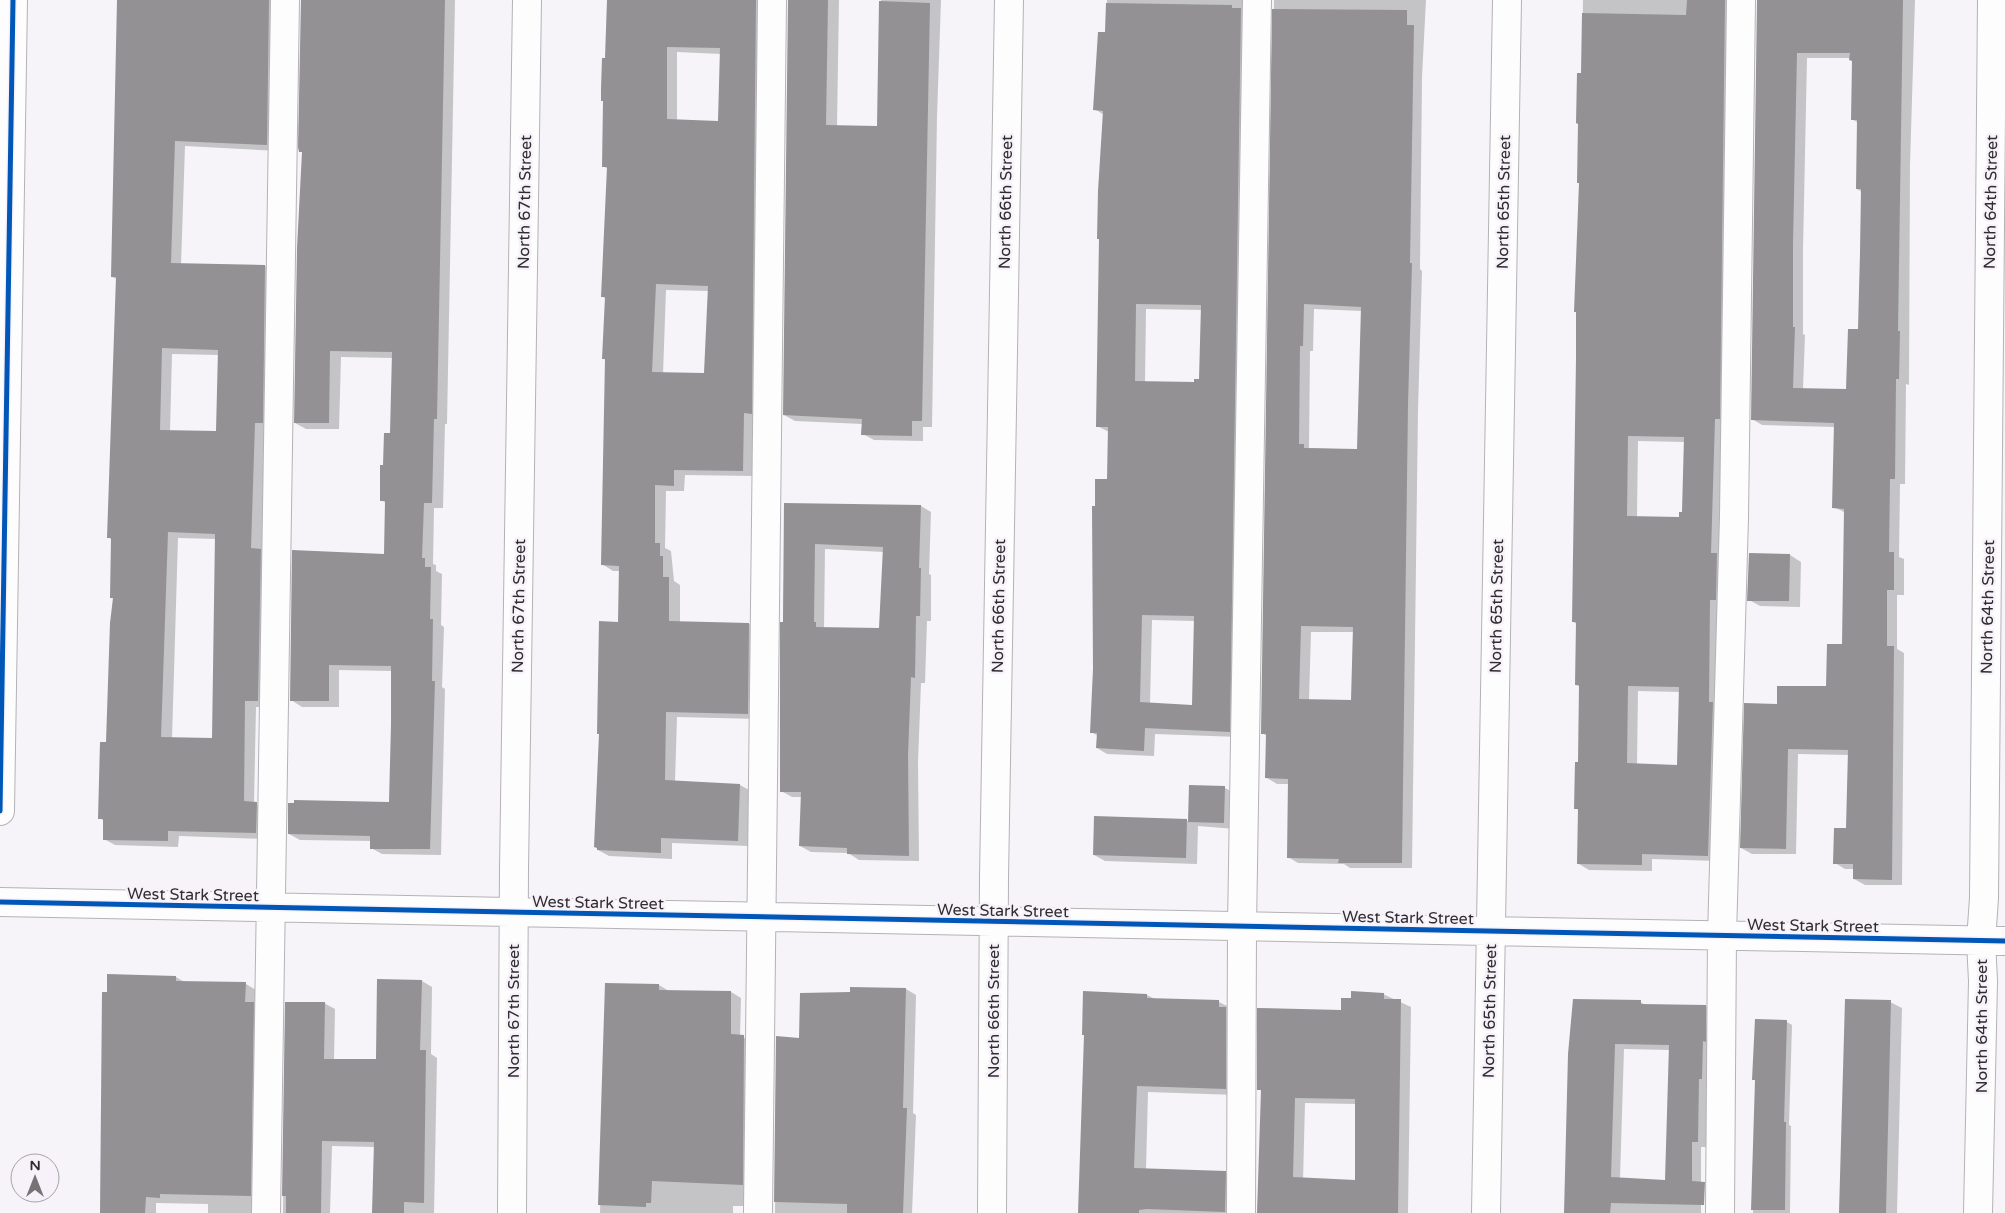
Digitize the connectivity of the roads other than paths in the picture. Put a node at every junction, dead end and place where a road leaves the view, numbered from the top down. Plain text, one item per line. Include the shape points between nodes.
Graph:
1 (12, 0) edge
2 (285, 0) edge
3 (526, 0) edge
4 (772, 0) edge
5 (1008, 0) edge
6 (1257, 0) edge
7 (1507, 0) edge
8 (1741, 0) edge
9 (1992, 0) edge
10 (0, 811) edge
11 (0, 902) edge
12 (270, 908) junction
13 (513, 912) junction
14 (762, 917) junction
15 (993, 922) junction
16 (1242, 927) junction
17 (1490, 931) junction
18 (1722, 936) junction
19 (1993, 941) edge
20 (266, 1213) edge
21 (512, 1213) edge
22 (758, 1213) edge
23 (992, 1213) edge
24 (1241, 1213) edge
25 (1486, 1213) edge
26 (1720, 1213) edge
27 (1978, 1213) edge

1 - 10 street
2 - 12 street
3 - 13 street, North 67th Street
4 - 14 street
5 - 15 street, North 66th Street
6 - 16 street
7 - 17 street, North 65th Street
8 - 18 street via 1734,517
9 - 19 street, North 64th Street via 1984,888
11 - 12 street, West Stark Street
12 - 13 street, West Stark Street
12 - 20 street
13 - 14 street, West Stark Street
13 - 21 street, North 67th Street
14 - 15 street, West Stark Street
14 - 22 street
15 - 16 street, West Stark Street
15 - 23 street, North 66th Street
16 - 17 street, West Stark Street
16 - 24 street
17 - 18 street, West Stark Street
17 - 25 street, North 65th Street
18 - 19 street, West Stark Street
18 - 26 street
19 - 27 street, North 64th Street via 1982,981

